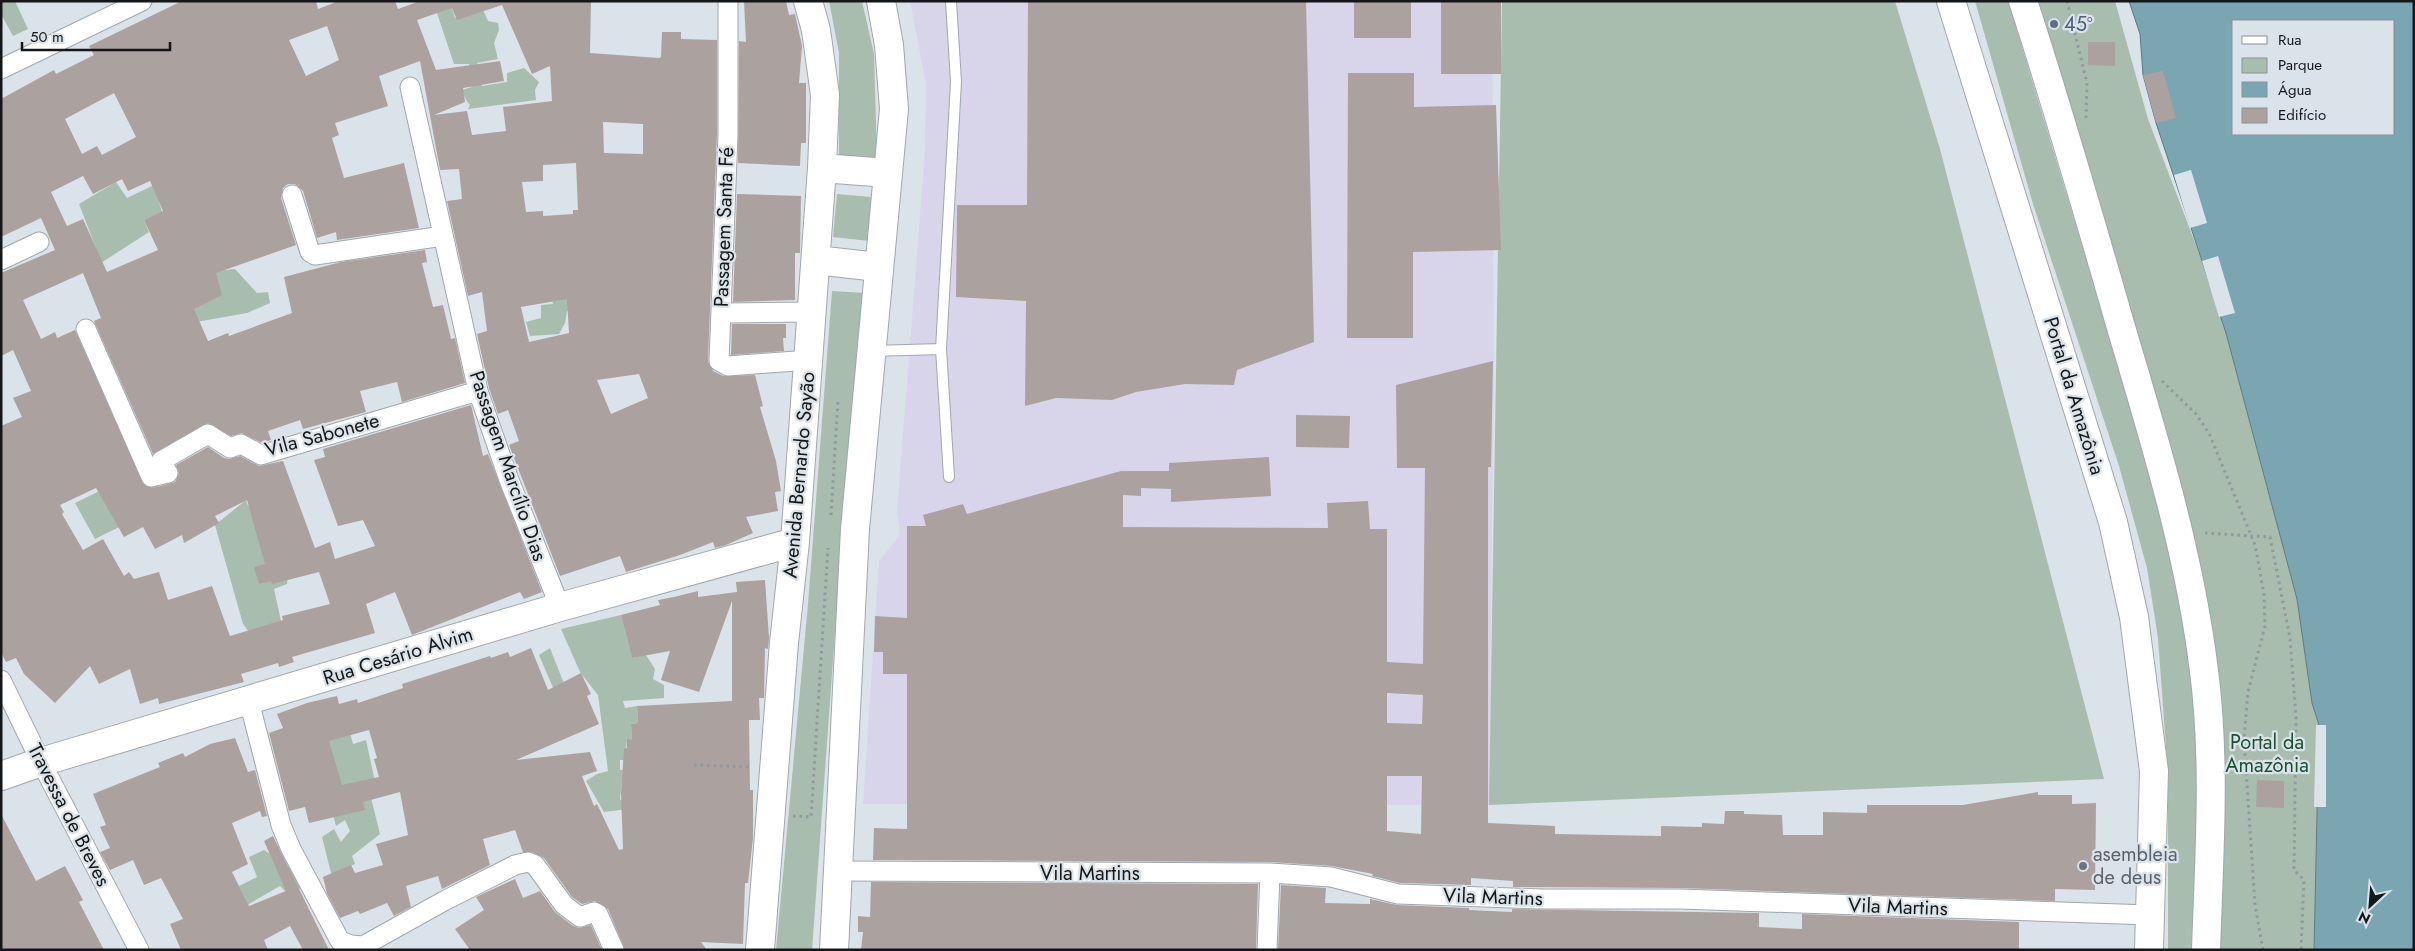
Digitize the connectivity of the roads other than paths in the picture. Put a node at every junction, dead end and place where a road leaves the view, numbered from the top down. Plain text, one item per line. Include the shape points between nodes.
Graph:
1 (142, 1) edge
2 (728, 1) edge
3 (808, 1) edge
4 (881, 1) edge
5 (952, 1) edge
6 (1951, 1) edge
7 (2023, 1) edge
8 (1, 69) edge
9 (410, 87) dead end
10 (822, 168) junction
11 (887, 173) junction
12 (292, 195) dead end
13 (443, 236) junction
14 (39, 242) dead end
15 (1, 260) edge
16 (816, 260) junction
17 (878, 267) junction
18 (811, 312) junction
19 (730, 313) dead end
20 (86, 329) dead end
21 (941, 349) junction
22 (871, 350) junction
23 (809, 360) junction
24 (478, 391) junction
25 (949, 477) dead end
26 (795, 542) junction
27 (560, 607) junction
28 (1, 680) edge
29 (250, 701) junction
30 (41, 762) junction
31 (1, 776) edge
32 (838, 871) junction
33 (1270, 873) junction
34 (2150, 915) junction
35 (139, 950) edge
36 (614, 950) edge
37 (760, 950) edge
38 (834, 950) edge
39 (1268, 950) edge
40 (2149, 950) edge
41 (2206, 950) edge

1 - 8 street
2 - 23 street, Passagem Santa Fé via 728,134 719,361 728,366
3 - 10 street, Avenida Bernardo Sayão via 816,30 825,95
4 - 11 street via 889,45 894,109
5 - 21 lane via 956,82
6 - 34 street, Portal da Amazônia via 2113,522 2134,617 2154,771
7 - 41 street via 2060,116 2186,556 2204,671 2209,734
9 - 13 street, Passagem Marcílio Dias
10 - 11 street
10 - 16 street, Avenida Bernardo Sayão
11 - 17 street
12 - 13 street via 310,252 315,255
13 - 24 street, Passagem Marcílio Dias
14 - 15 street
16 - 17 street
16 - 18 street, Avenida Bernardo Sayão
17 - 22 street
18 - 19 street
18 - 23 street, Avenida Bernardo Sayão
20 - 24 street, Vila Sabonete via 151,477 168,473 161,461 208,434 230,448 241,444 261,455
21 - 22 lane
21 - 25 lane
22 - 32 street via 855,529
23 - 26 street, Avenida Bernardo Sayão
24 - 27 street, Passagem Marcílio Dias via 509,480
26 - 27 street, Rua Cesário Alvim
26 - 37 street, Avenida Bernardo Sayão
27 - 29 street, Rua Cesário Alvim
28 - 30 street, Travessa de Breves
29 - 30 street, Rua Cesário Alvim
29 - 36 street via 281,824 340,941 362,946 515,865 528,862 535,865 567,909 580,918 594,912 598,914
30 - 31 street, Rua Cesário Alvim
30 - 35 street, Travessa de Breves
32 - 33 street, Vila Martins
32 - 38 street
33 - 34 street, Vila Martins via 1330,877 1398,894 1680,899
33 - 39 street
34 - 40 street, Portal da Amazônia

